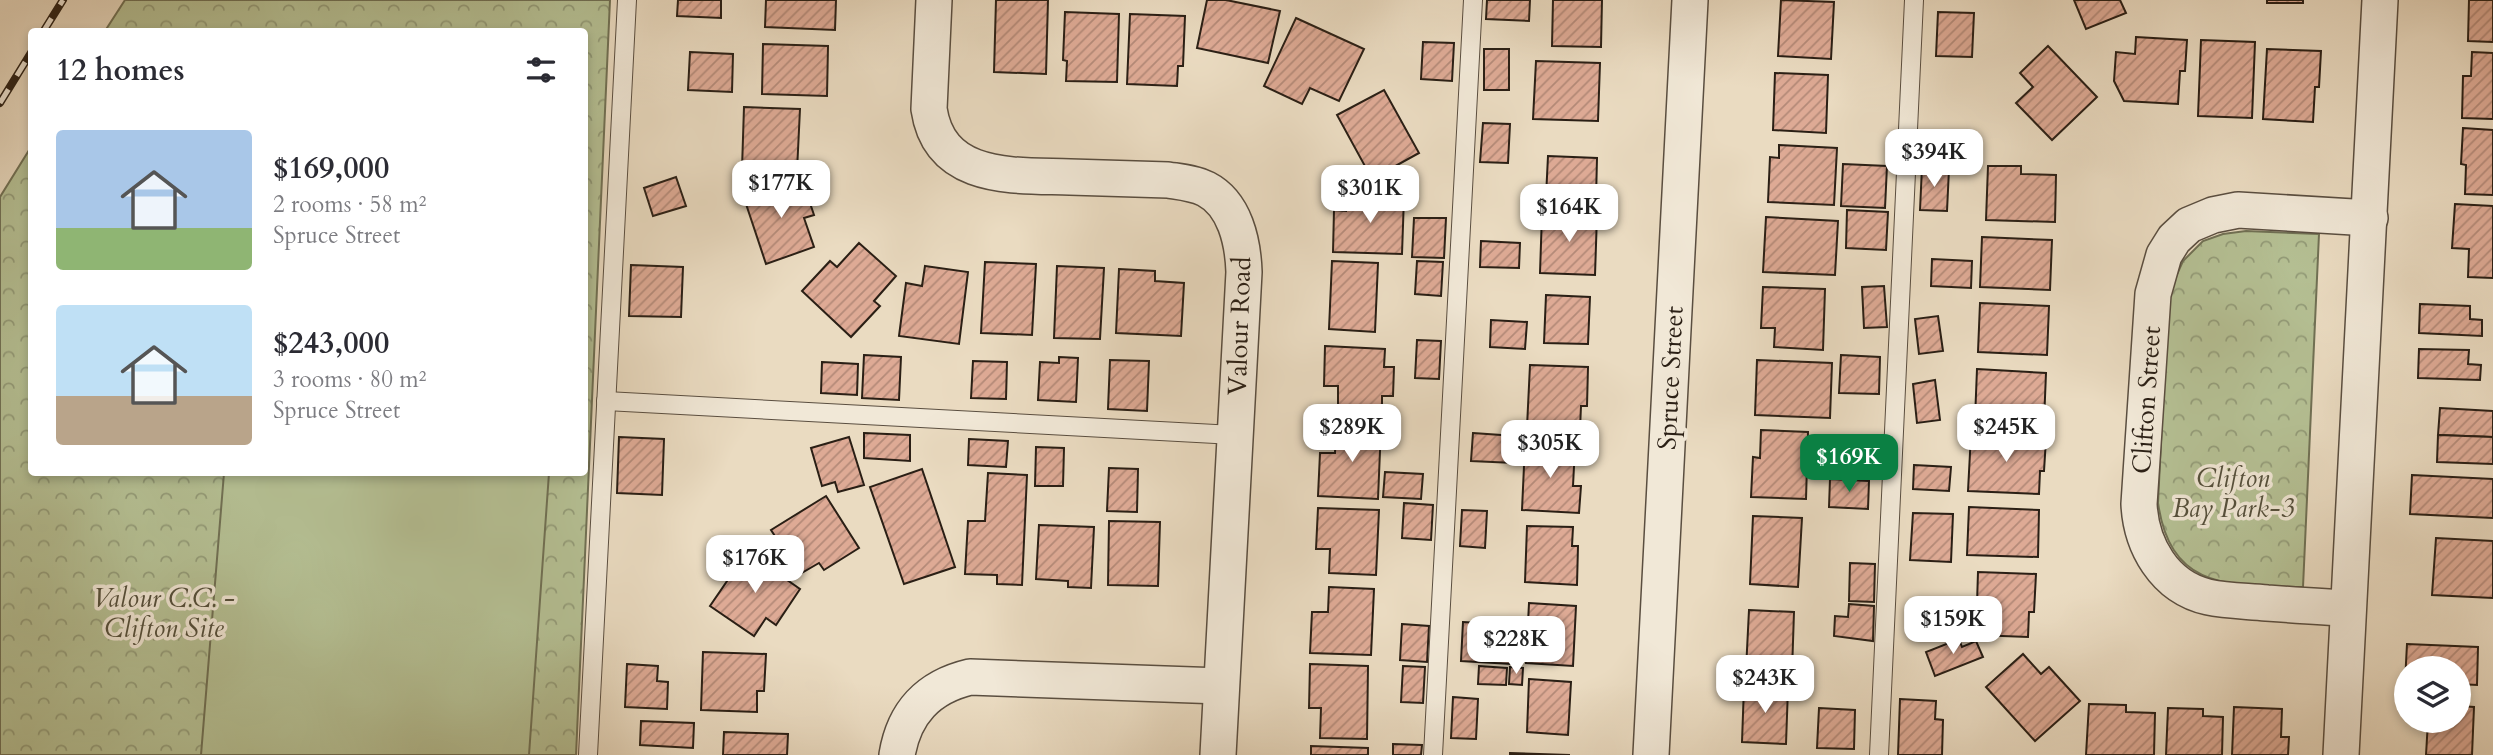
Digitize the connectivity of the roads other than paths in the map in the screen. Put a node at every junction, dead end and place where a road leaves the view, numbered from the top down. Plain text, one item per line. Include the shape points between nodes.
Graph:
1 (627, 0) edge
2 (934, 0) edge
3 (1473, 0) edge
4 (1690, 0) edge
5 (1914, 0) edge
6 (2380, 0) edge
7 (2370, 218) junction
8 (606, 401) junction
9 (1234, 435) junction
10 (2348, 608) junction
11 (1221, 686) junction
12 (587, 755) edge
13 (897, 755) edge
14 (1218, 755) edge
15 (1433, 755) edge
16 (1651, 755) edge
17 (1879, 755) edge
18 (2342, 755) edge

1 - 8 lane
2 - 9 street, Valour Road via 929,109 937,137 957,158 1004,175 1189,183 1210,191 1227,210 1242,242 1243,257
3 - 15 lane
4 - 16 street, Spruce Street
5 - 17 lane
6 - 7 street
7 - 10 street
7 - 10 street, Clifton Street via 2238,210 2189,225 2174,239 2164,255 2153,294 2139,504 2143,537 2154,559 2185,588 2229,600
8 - 9 lane
8 - 12 lane
9 - 11 street, Valour Road
10 - 18 street
11 - 13 street via 970,677 940,688 918,705 904,729
11 - 14 street, Valour Road

